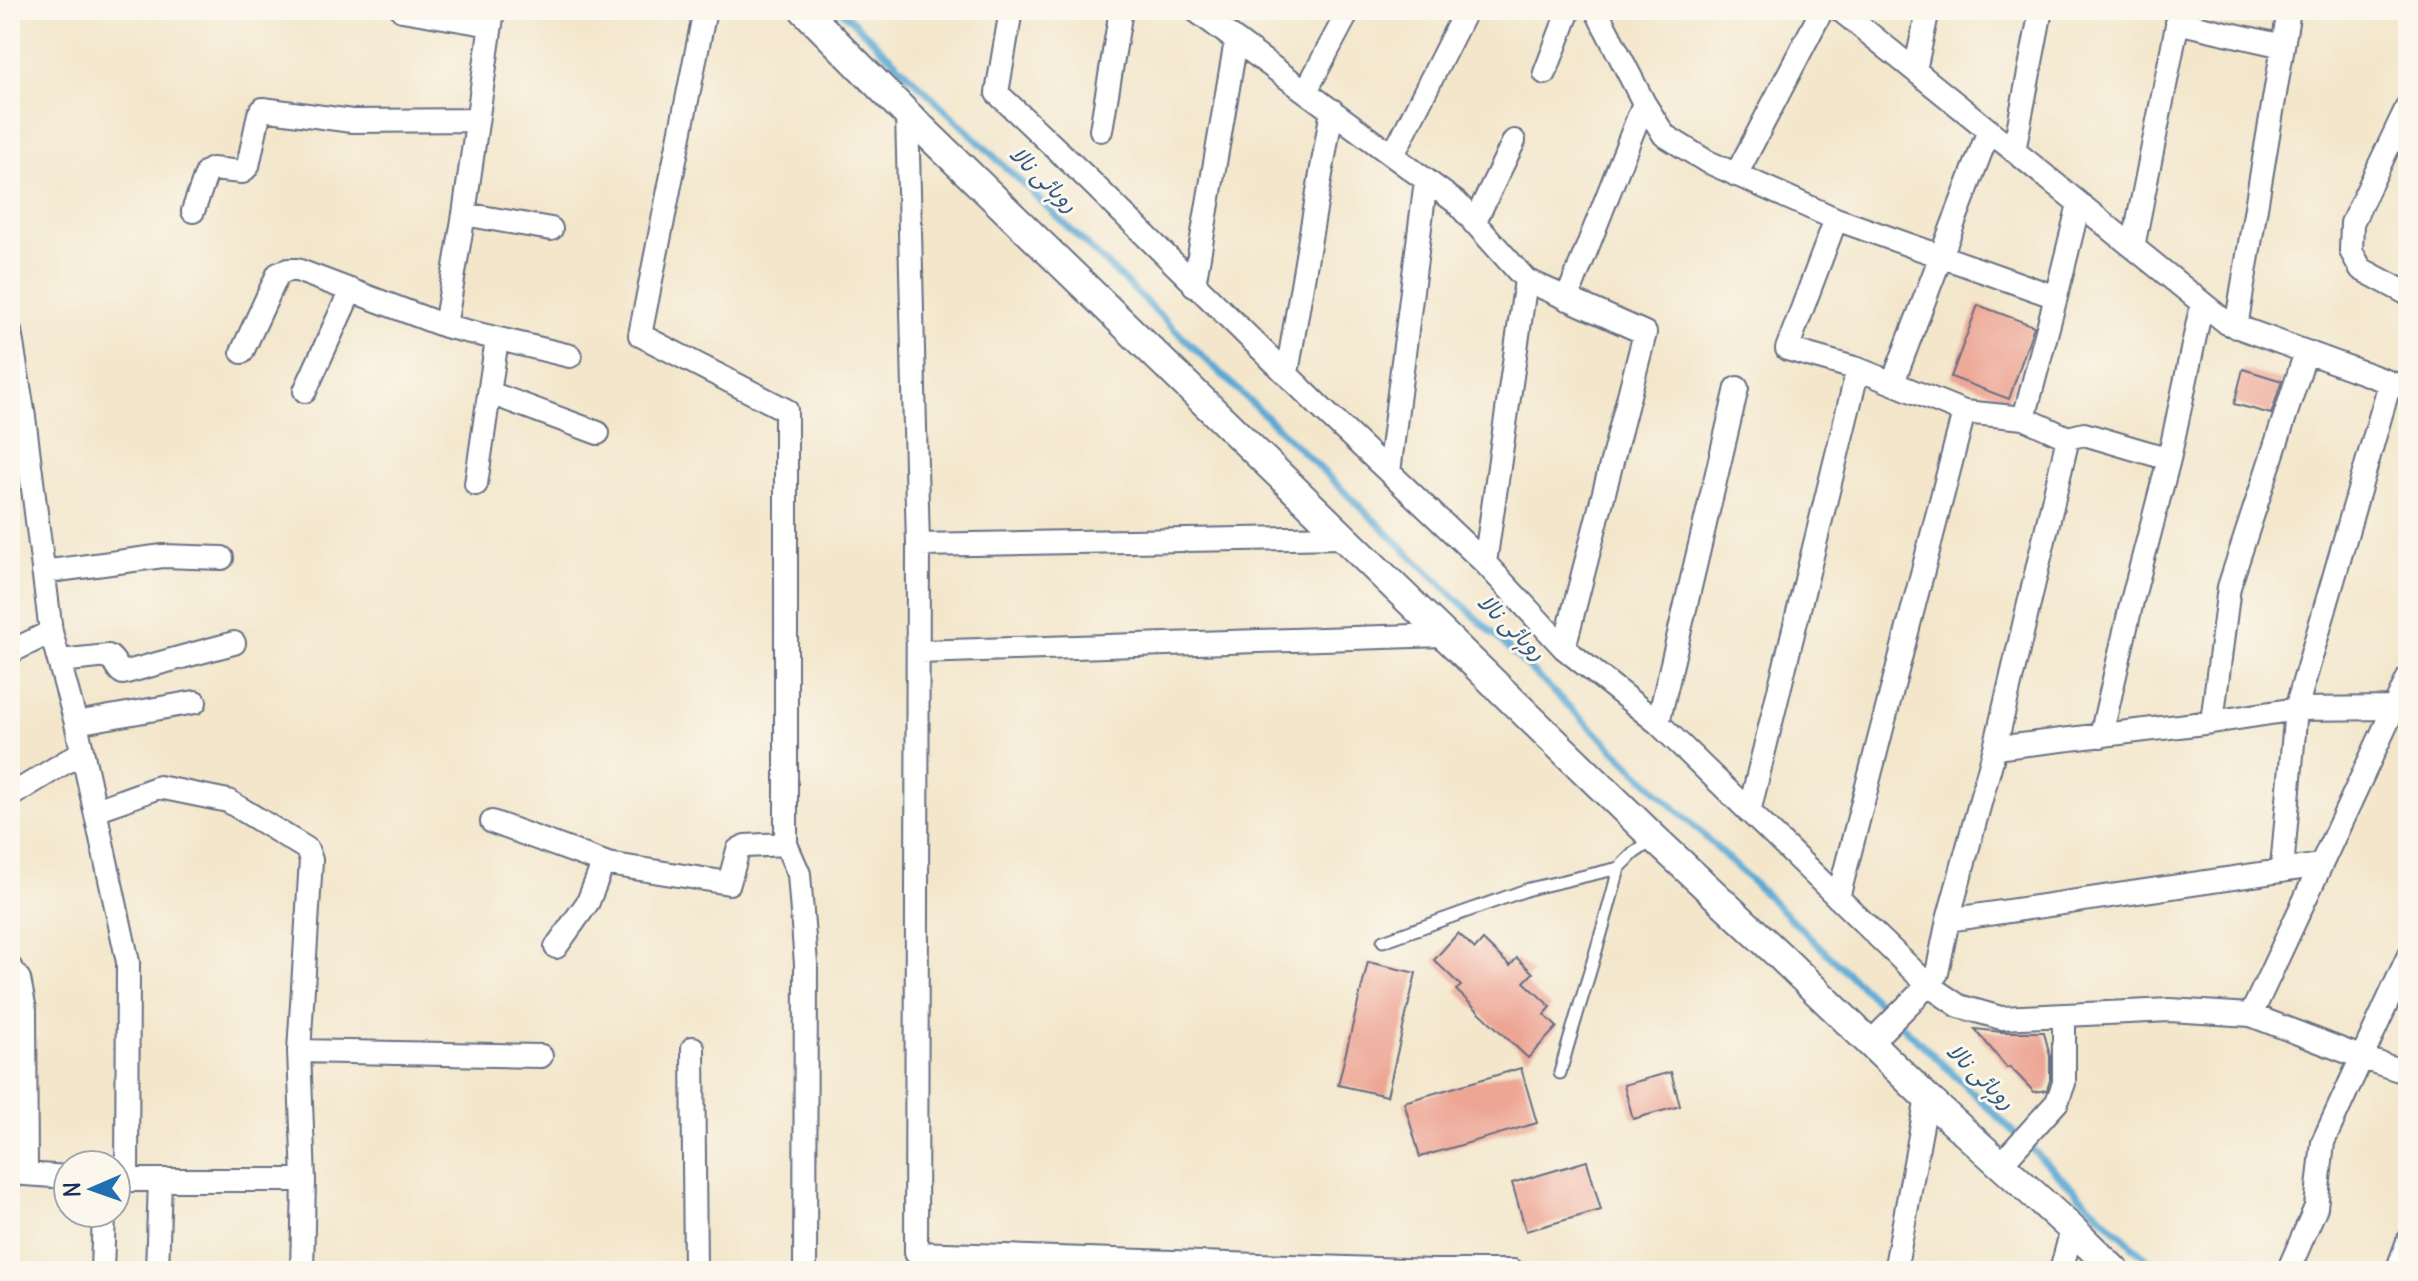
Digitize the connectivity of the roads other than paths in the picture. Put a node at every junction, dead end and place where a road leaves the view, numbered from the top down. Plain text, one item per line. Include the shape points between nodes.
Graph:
1 (402, 10) edge
2 (705, 10) edge
3 (804, 10) edge
4 (1011, 10) edge
5 (1121, 10) edge
6 (1349, 10) edge
7 (1466, 10) edge
8 (1569, 10) edge
9 (1596, 10) edge
10 (1822, 10) edge
11 (1840, 10) edge
12 (1928, 10) edge
13 (2041, 10) edge
14 (2289, 10) edge
15 (1209, 14) edge
16 (2179, 16) edge
17 (492, 17) edge
18 (1236, 41) junction
19 (2283, 46) junction
20 (1915, 70) junction
21 (1545, 73) dead end
22 (1306, 91) junction
23 (1644, 103) junction
24 (2408, 105) edge
25 (1332, 110) junction
26 (907, 114) junction
27 (477, 120) junction
28 (1101, 130) dead end
29 (1989, 130) junction
30 (1514, 141) dead end
31 (2014, 151) junction
32 (1393, 155) junction
33 (1736, 175) junction
34 (1426, 180) junction
35 (2079, 204) junction
36 (193, 211) dead end
37 (464, 214) junction
38 (1836, 219) junction
39 (1474, 223) junction
40 (551, 229) dead end
41 (2133, 247) junction
42 (1940, 256) junction
43 (1526, 280) junction
44 (1194, 285) junction
45 (351, 290) junction
46 (2408, 294) edge
47 (2056, 297) junction
48 (1567, 299) junction
49 (2202, 303) junction
50 (445, 326) junction
51 (2236, 327) junction
52 (10, 331) edge
53 (497, 339) junction
54 (242, 352) dead end
55 (2306, 352) junction
56 (570, 356) dead end
57 (1858, 369) junction
58 (1287, 373) junction
59 (1893, 382) junction
60 (2399, 386) edge
61 (1737, 388) dead end
62 (305, 391) dead end
63 (490, 393) junction
64 (1964, 412) junction
65 (2024, 418) junction
66 (598, 433) dead end
67 (2068, 438) junction
68 (2169, 459) junction
69 (1389, 472) junction
70 (476, 484) dead end
71 (1344, 537) junction
72 (918, 545) junction
73 (222, 558) dead end
74 (1485, 563) junction
75 (43, 572) junction
76 (51, 632) junction
77 (1444, 635) junction
78 (234, 643) dead end
79 (1564, 648) junction
80 (10, 652) edge
81 (919, 652) junction
82 (60, 661) junction
83 (2408, 678) edge
84 (195, 702) dead end
85 (2394, 708) junction
86 (2296, 709) junction
87 (2212, 722) junction
88 (76, 723) junction
89 (1658, 723) junction
90 (2101, 736) junction
91 (1995, 748) junction
92 (82, 752) junction
93 (10, 796) edge
94 (96, 810) junction
95 (1749, 812) junction
96 (492, 822) dead end
97 (1654, 838) junction
98 (786, 844) junction
99 (608, 864) junction
100 (2321, 865) junction
101 (1619, 868) junction
102 (2282, 869) junction
103 (1838, 898) junction
104 (1948, 920) junction
105 (1383, 941) dead end
106 (556, 947) dead end
107 (2408, 957) edge
108 (10, 967) edge
109 (1925, 988) junction
110 (2399, 998) edge
111 (2251, 1015) junction
112 (2064, 1016) junction
113 (1873, 1041) junction
114 (693, 1048) dead end
115 (299, 1051) junction
116 (541, 1056) dead end
117 (2363, 1058) junction
118 (1560, 1073) dead end
119 (2408, 1073) edge
120 (1927, 1098) junction
121 (122, 1149) edge
122 (2006, 1159) junction
123 (18, 1173) edge
124 (52, 1176) edge
125 (132, 1180) edge
126 (160, 1180) junction
127 (304, 1180) junction
128 (103, 1229) edge
129 (2072, 1229) junction
130 (2408, 1241) edge
131 (916, 1262) edge
132 (1014, 1264) edge
133 (1212, 1266) edge
134 (102, 1271) edge
135 (157, 1271) edge
136 (302, 1271) edge
137 (695, 1271) edge
138 (805, 1271) edge
139 (1433, 1271) edge
140 (1513, 1271) edge
141 (1895, 1271) edge
142 (2061, 1271) edge
143 (2115, 1271) edge
144 (2288, 1271) edge
145 (2397, 1271) edge

1 - 17 street
2 - 98 street via 640,335 786,410
3 - 26 street
4 - 44 street via 997,93
5 - 28 street
6 - 22 street
7 - 32 street
8 - 21 street
9 - 23 street
10 - 33 street
11 - 20 street
12 - 20 street
13 - 31 street
14 - 19 street
15 - 18 street
16 - 19 street
16 - 41 street
17 - 27 street
18 - 22 street
18 - 44 street
19 - 51 street
20 - 29 street
22 - 25 street
23 - 33 street via 1664,135
23 - 48 street
24 - 46 street via 2352,223 2351,251 2361,269
25 - 32 street
25 - 58 street
26 - 71 street
26 - 72 street
27 - 36 street via 352,121 263,109 248,166 242,172 207,172
27 - 37 street
29 - 31 street
29 - 42 street
30 - 39 street
31 - 35 street
32 - 34 street
33 - 38 street
34 - 39 street
34 - 69 street
35 - 41 street
35 - 47 street
37 - 40 street
37 - 50 street
38 - 42 street
38 - 57 street via 1787,349
39 - 43 street
41 - 49 street
42 - 47 street
42 - 59 street
43 - 48 street
43 - 74 street
44 - 58 street
45 - 50 street
45 - 54 street via 297,270 278,274
45 - 62 street
47 - 65 street
48 - 79 street via 1645,333
49 - 51 street
49 - 68 street
50 - 53 street
51 - 55 street
52 - 75 street
53 - 56 street
53 - 63 street
55 - 60 street
55 - 87 street via 2229,587
57 - 59 street
57 - 95 street
58 - 69 street
59 - 64 street
60 - 86 street
61 - 89 street
63 - 66 street
63 - 70 street
64 - 65 street
64 - 103 street
65 - 67 street
67 - 68 street via 2084,434
67 - 91 street
68 - 90 street
69 - 74 street
71 - 72 street
71 - 77 street
72 - 81 street
73 - 75 street via 163,556
74 - 79 street
75 - 76 street
76 - 80 street
76 - 82 street
77 - 81 street
77 - 97 street
78 - 82 street via 123,673 108,656
79 - 89 street
81 - 131 street
82 - 88 street
83 - 85 street
84 - 88 street
85 - 86 street
85 - 100 street
86 - 87 street
86 - 102 street
87 - 90 street
88 - 92 street
89 - 95 street
90 - 91 street
91 - 104 street
92 - 93 street
92 - 94 street
94 - 115 street via 159,787 228,801 307,849 311,860
94 - 121 street via 128,962
95 - 103 street
96 - 99 street
97 - 101 lane
97 - 113 street
98 - 99 street via 738,850 729,883
98 - 138 street via 799,874 806,964
99 - 106 street
100 - 102 street
100 - 111 street
101 - 105 lane via 1529,889
101 - 118 lane
102 - 104 street
103 - 109 street
104 - 109 street via 1937,973
107 - 110 street
108 - 123 street via 19,979 25,1010
109 - 112 street via 1959,1006 2001,1018
109 - 113 street
110 - 117 street
111 - 112 street via 2170,1010
111 - 117 street
112 - 122 street via 2064,1083 2057,1102
113 - 120 street
114 - 137 street
115 - 116 street
115 - 127 street
117 - 119 street
117 - 144 street via 2323,1142 2316,1207
120 - 122 street
120 - 141 street
122 - 129 street
123 - 124 street
125 - 126 street
126 - 127 street
126 - 135 street
127 - 136 street
128 - 134 street
129 - 142 street
129 - 143 street
130 - 145 street
131 - 132 street
132 - 133 street
133 - 139 street
139 - 140 street

